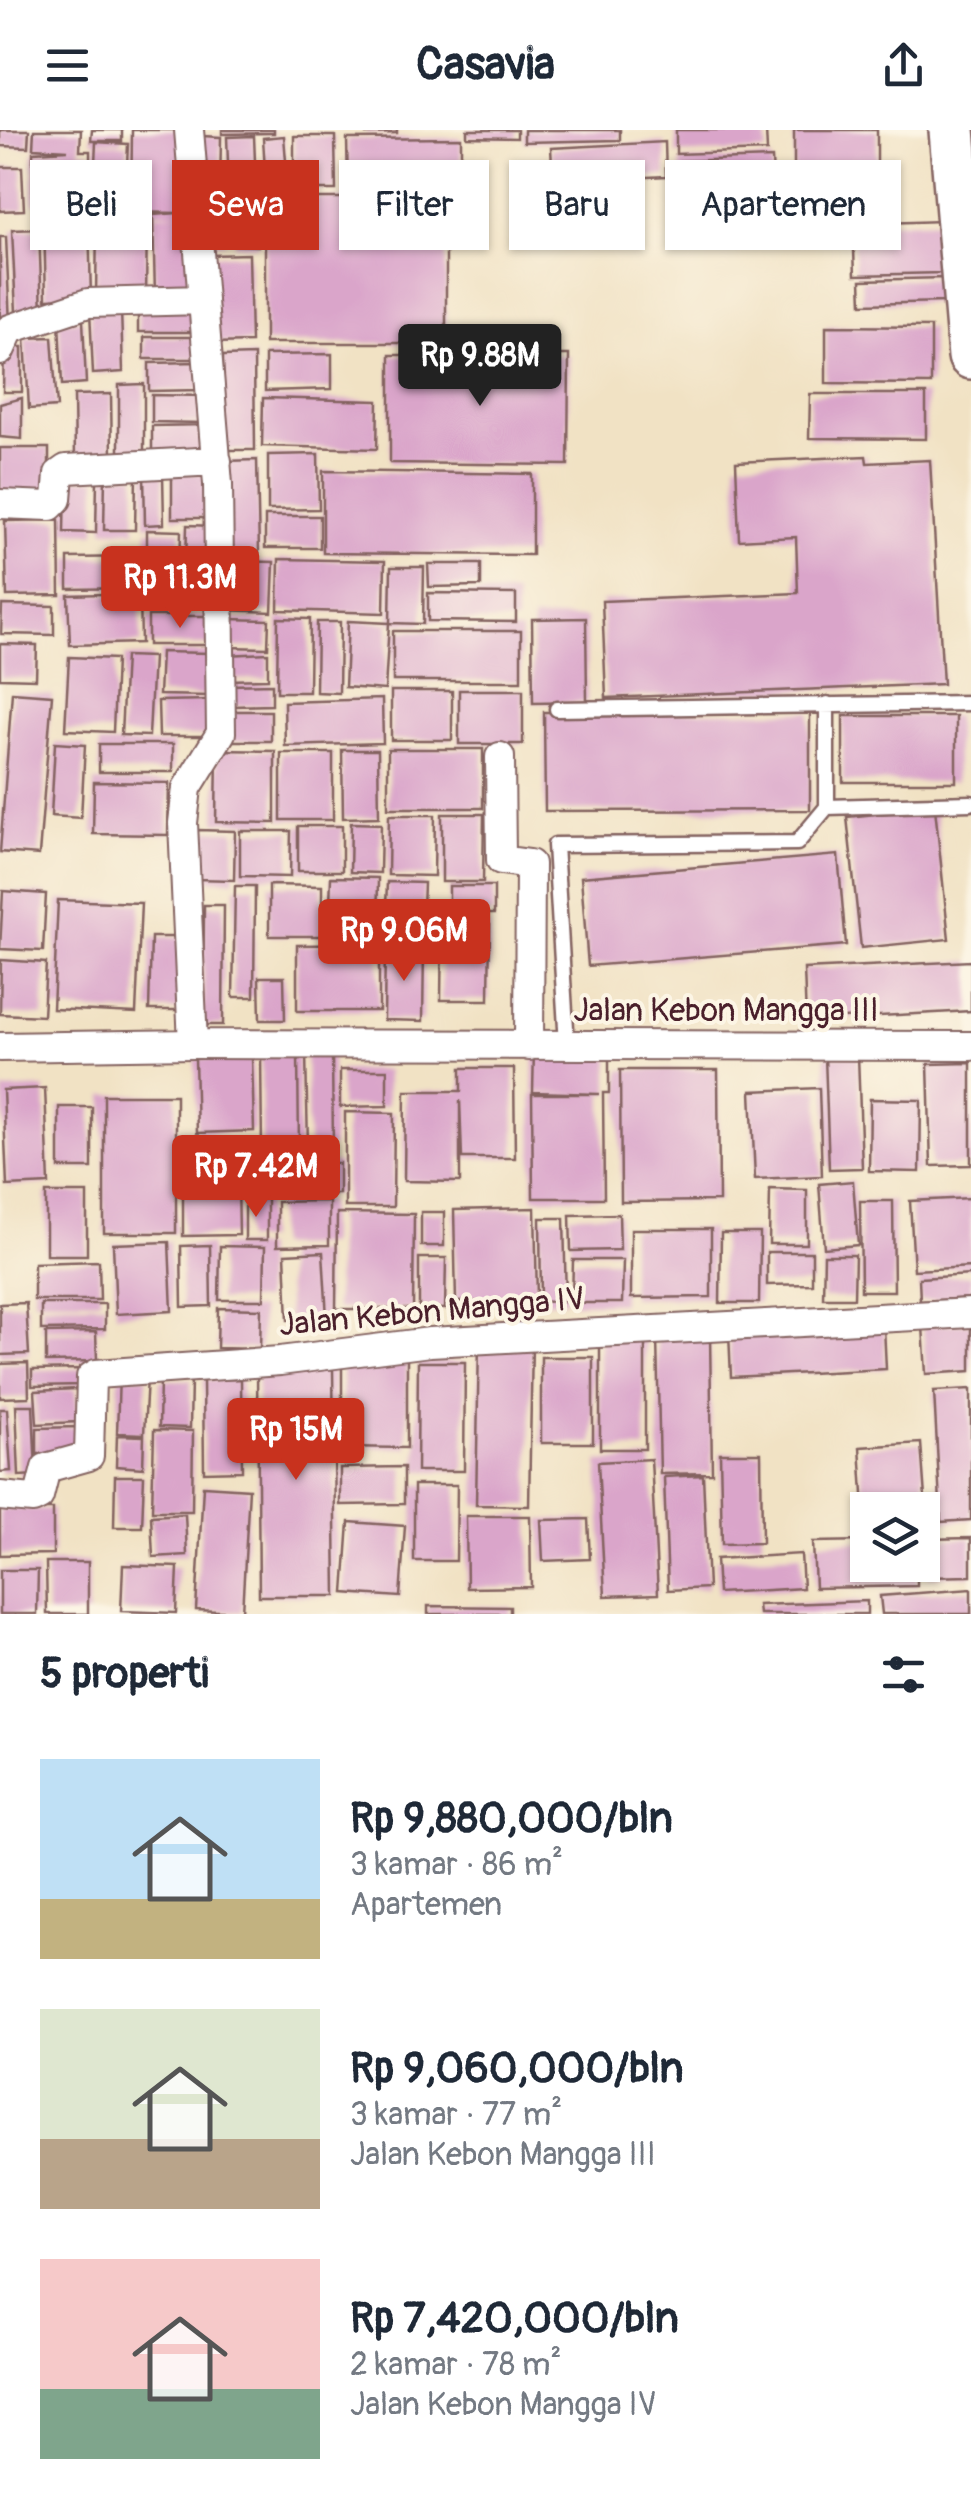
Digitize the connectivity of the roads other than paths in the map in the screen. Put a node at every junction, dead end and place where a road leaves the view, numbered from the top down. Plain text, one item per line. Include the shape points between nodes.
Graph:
1 (190, 130) edge
2 (952, 130) edge
3 (965, 202) edge
4 (968, 274) edge
5 (202, 300) junction
6 (0, 351) edge
7 (971, 356) edge
8 (216, 461) junction
9 (0, 504) edge
10 (971, 703) edge
11 (828, 704) junction
12 (557, 709) dead end
13 (500, 757) dead end
14 (971, 803) edge
15 (828, 807) junction
16 (194, 1044) junction
17 (567, 1045) junction
18 (529, 1046) junction
19 (971, 1046) edge
20 (0, 1048) edge
21 (971, 1312) edge
22 (0, 1496) edge

1 - 5 street
2 - 3 main road
3 - 4 main road
4 - 7 main road
5 - 6 street via 88,303 10,329
5 - 8 street
8 - 9 street via 66,469 50,506
8 - 16 street via 221,734 187,788 182,823
10 - 11 lane
11 - 12 lane
11 - 15 lane
13 - 18 street via 501,860 530,864
14 - 15 lane
15 - 17 lane via 797,843 555,845
16 - 18 street, Jalan Kebon Mangga III
16 - 20 street, Jalan Kebon Mangga III
17 - 18 street, Jalan Kebon Mangga III
17 - 19 street, Jalan Kebon Mangga III
21 - 22 street, Jalan Kebon Mangga IV via 430,1342 280,1362 96,1374 89,1456 46,1468 33,1499

